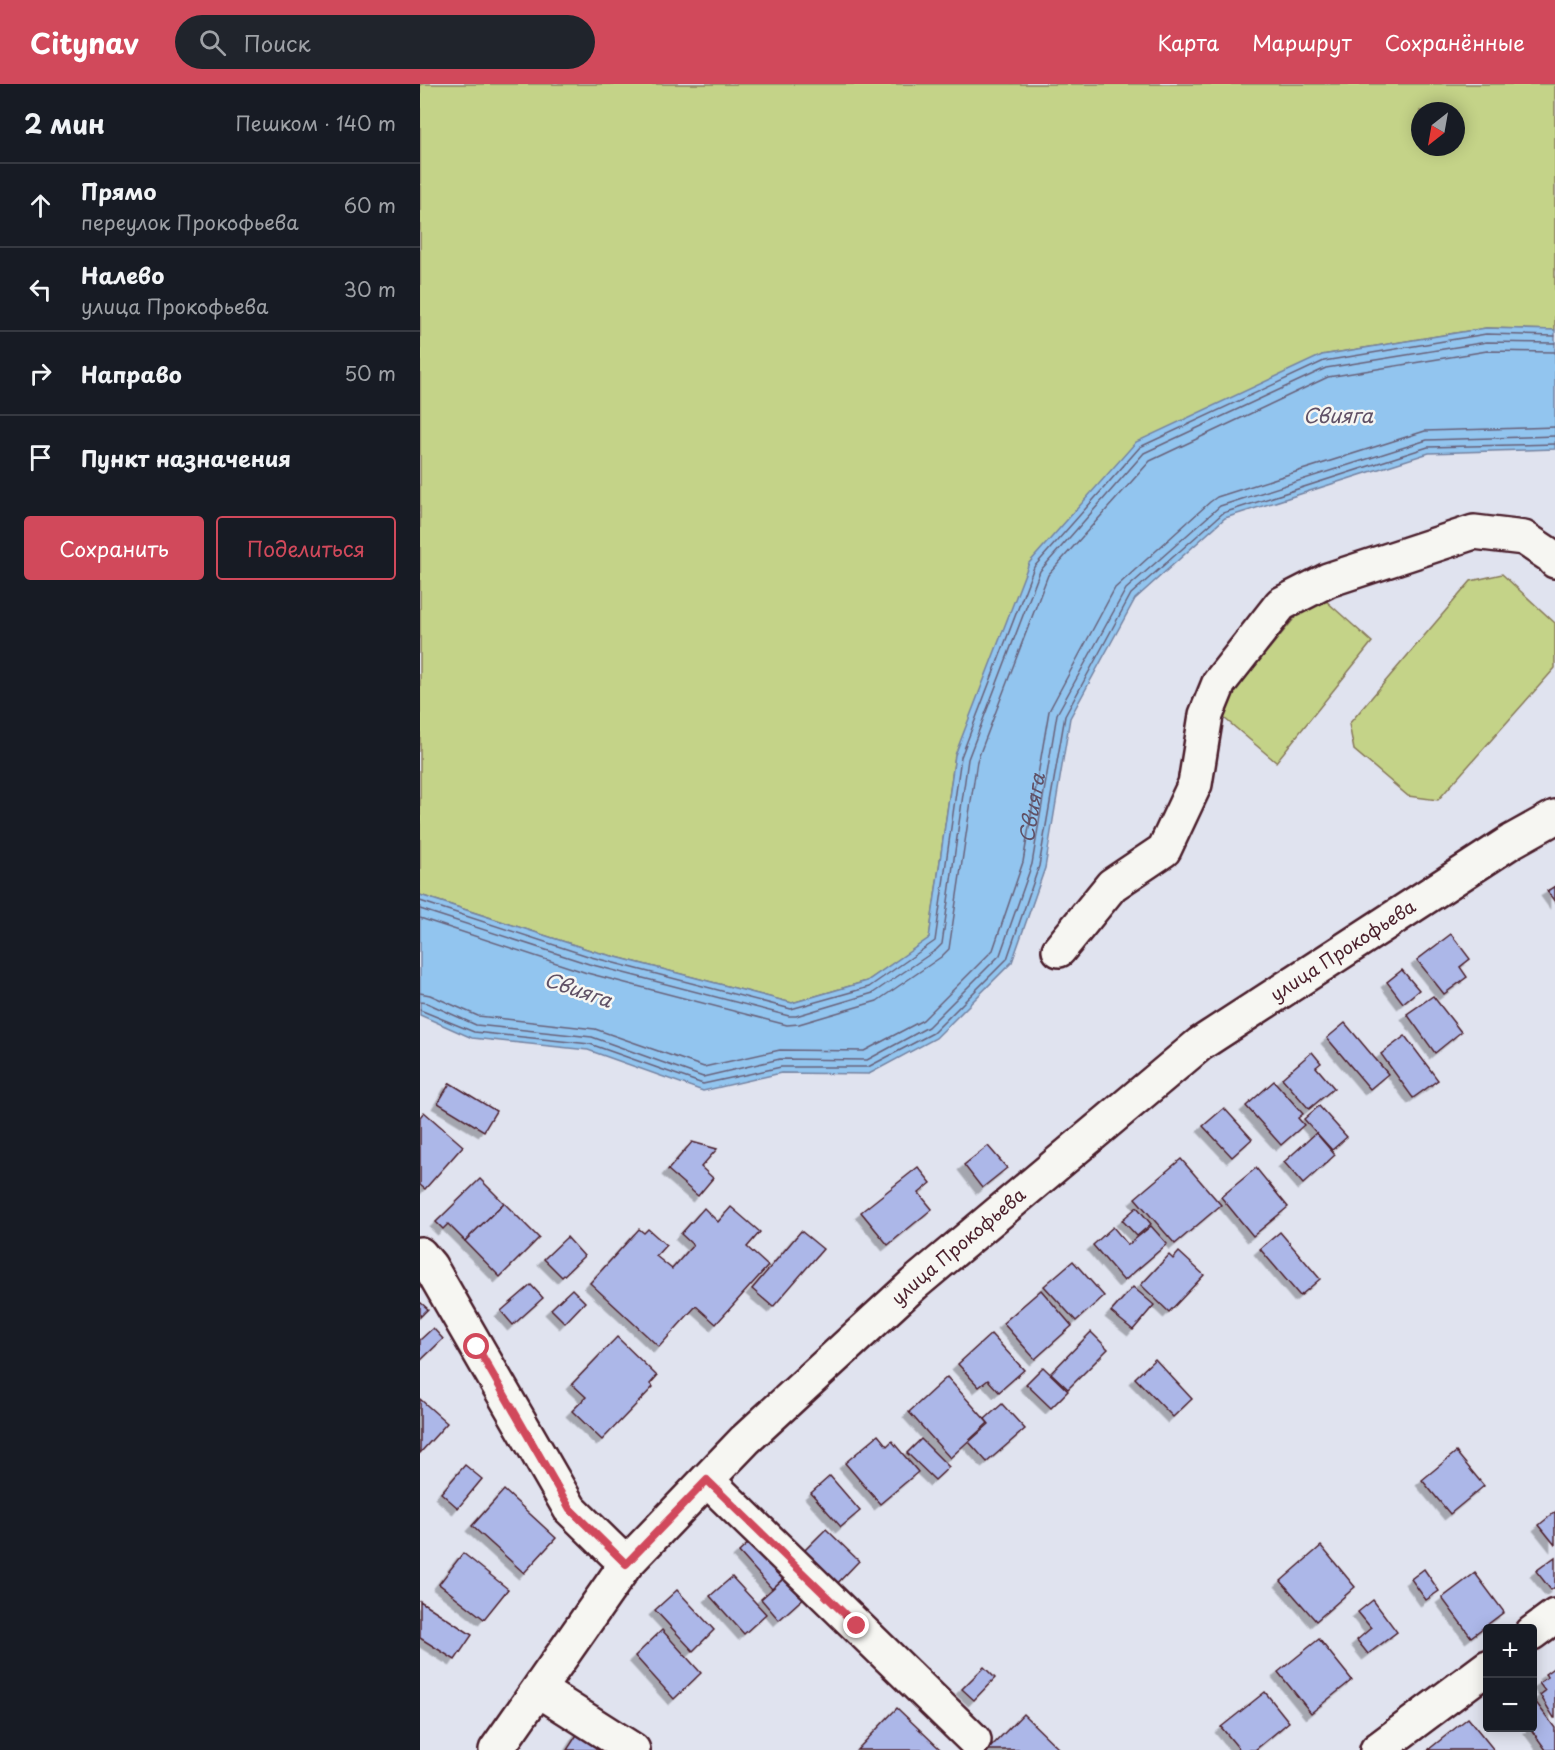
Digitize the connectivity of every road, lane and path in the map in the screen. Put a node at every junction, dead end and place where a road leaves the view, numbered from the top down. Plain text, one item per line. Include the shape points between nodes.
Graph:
1 (1555, 561) edge
2 (1555, 817) edge
3 (1059, 950) dead end
4 (420, 1254) edge
5 (707, 1480) junction
6 (626, 1564) junction
7 (1555, 1616) edge
8 (1537, 1630) edge
9 (1483, 1671) edge
10 (539, 1690) junction
11 (974, 1740) dead end
12 (496, 1750) edge
13 (633, 1750) edge
14 (1377, 1750) edge

1 - 3 street via 1524,538 1474,532 1328,580 1281,604 1219,682 1206,715 1195,784 1164,850 1112,885
2 - 5 street, улица Прокофьева via 1200,1044 914,1284
4 - 6 street via 570,1509
5 - 6 street, улица Прокофьева
5 - 11 street
6 - 10 street, улица Прокофьева
7 - 8 street
9 - 14 street
10 - 12 street, улица Прокофьева
10 - 13 street

